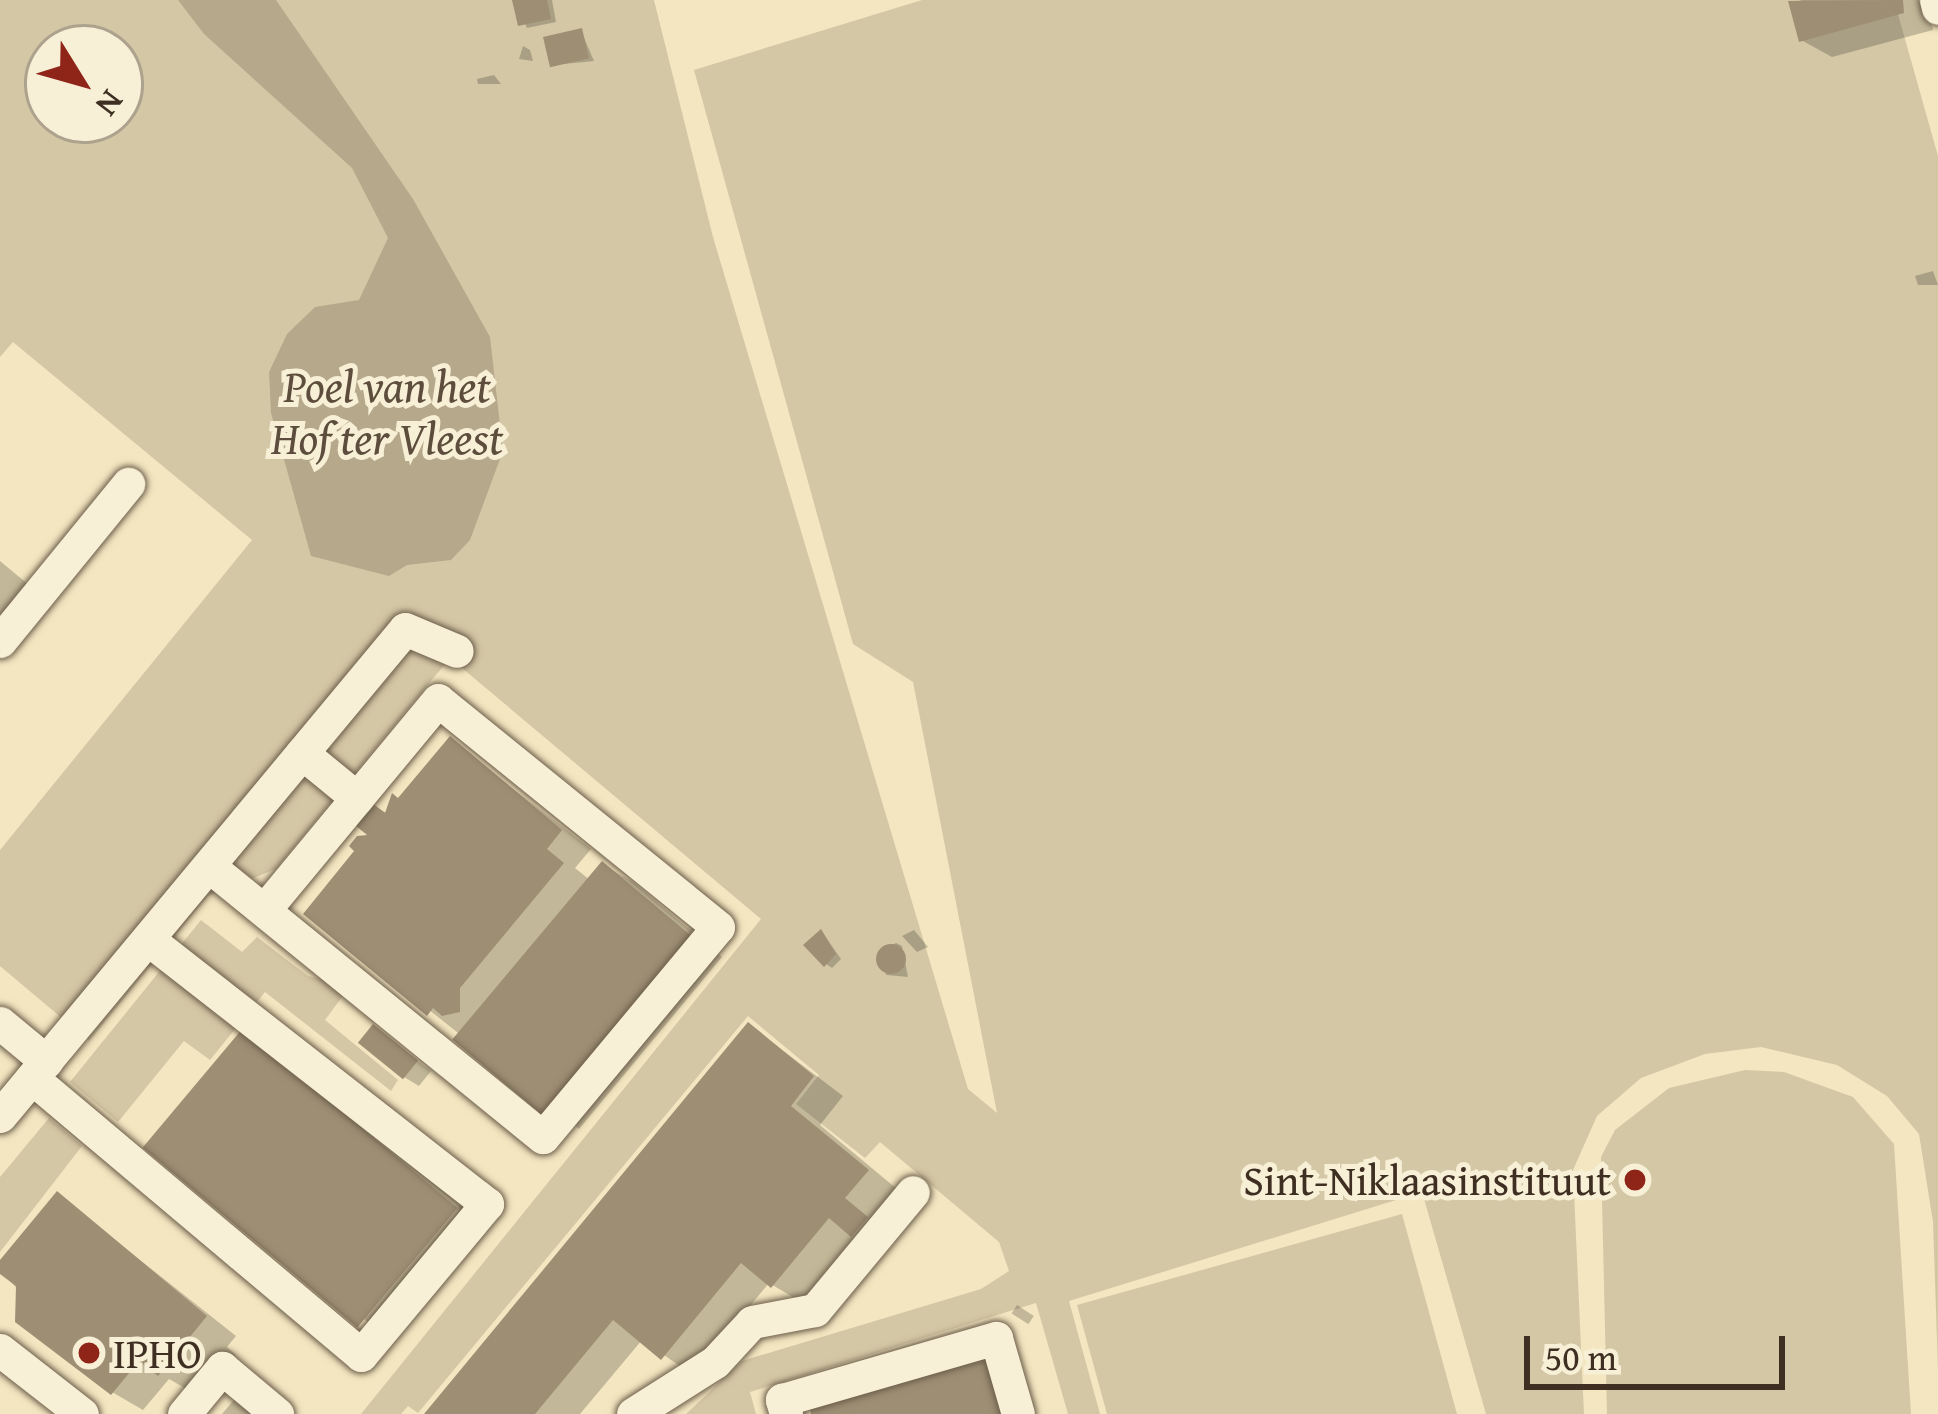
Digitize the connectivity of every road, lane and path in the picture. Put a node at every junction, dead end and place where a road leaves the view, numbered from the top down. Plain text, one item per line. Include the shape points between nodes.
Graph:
1 (128, 484) dead end
2 (0, 640) edge
3 (457, 651) dead end
4 (302, 753) junction
5 (357, 798) junction
6 (209, 866) junction
7 (264, 910) junction
8 (148, 939) junction
9 (0, 1023) edge
10 (39, 1070) junction
11 (0, 1117) edge
12 (913, 1192) dead end
13 (0, 1350) edge
14 (82, 1414) edge
15 (184, 1414) edge
16 (277, 1414) edge
17 (633, 1414) edge
18 (786, 1414) edge
19 (1018, 1414) edge

1 - 2 street
3 - 4 street via 405,629
4 - 5 street
4 - 6 street
5 - 7 street
5 - 7 street via 438,700 718,927 543,1137
6 - 7 street
6 - 8 street
8 - 10 street
8 - 10 street via 487,1204 361,1354
9 - 10 street
10 - 11 street
12 - 17 street via 815,1310 752,1322 715,1362
13 - 14 street via 8,1348
15 - 16 street via 221,1368
18 - 19 street via 782,1400 996,1338

